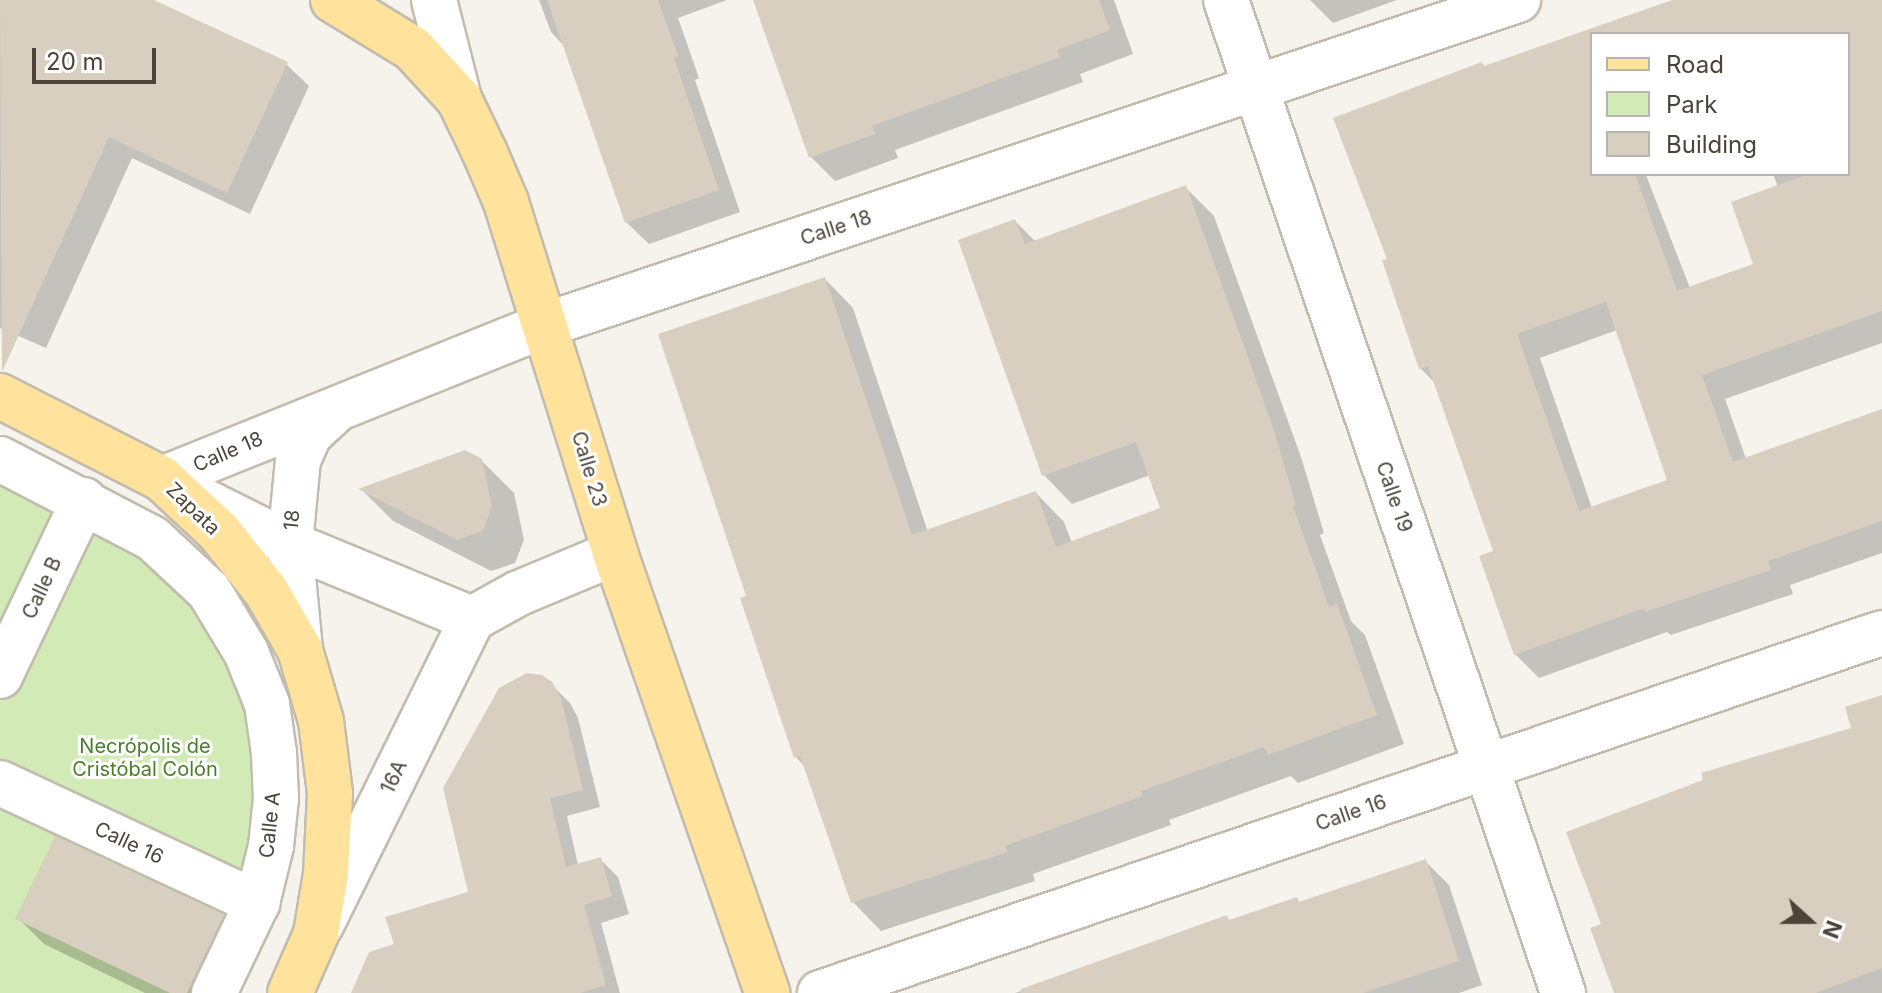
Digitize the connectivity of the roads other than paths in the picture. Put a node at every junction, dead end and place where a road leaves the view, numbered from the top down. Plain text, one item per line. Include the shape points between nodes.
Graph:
1 (333, 0) edge
2 (434, 0) edge
3 (1226, 0) edge
4 (1518, 0) edge
5 (1256, 89) junction
6 (459, 99) junction
7 (545, 325) junction
8 (0, 396) edge
9 (340, 406) junction
10 (0, 459) edge
11 (162, 479) junction
12 (84, 500) junction
13 (290, 544) junction
14 (615, 553) junction
15 (472, 619) junction
16 (1882, 633) edge
17 (306, 667) junction
18 (0, 676) edge
19 (1486, 768) junction
20 (0, 783) edge
21 (257, 903) junction
22 (316, 934) junction
23 (214, 993) edge
24 (290, 993) edge
25 (767, 993) edge
26 (820, 993) edge
27 (1563, 993) edge

1 - 6 main road, Calle 23 via 413,49
2 - 6 street
3 - 5 street, Calle 19
4 - 5 street, Calle 18
5 - 7 street, Calle 18
5 - 19 street, Calle 19
6 - 7 main road, Calle 23 via 506,202
7 - 9 street, Calle 18
7 - 14 main road, Calle 23
8 - 11 main road, Zapata
9 - 11 street, Calle 18
9 - 13 street, 18 via 309,435 298,460
10 - 12 street
11 - 13 street
11 - 17 main road, Zapata via 219,532 266,591
12 - 18 street, Calle B
12 - 21 street, Calle A via 152,538 198,580 246,652 267,704 276,798
13 - 15 street
13 - 17 street, 18
14 - 15 street
14 - 25 main road, Calle 23
15 - 22 street, 16A
16 - 19 street, Calle 16
17 - 22 main road, Zapata via 330,793 326,874
19 - 26 street, Calle 16
19 - 27 street, Calle 19
20 - 21 street, Calle 16
21 - 23 street, Calle A
22 - 24 main road, Zapata

